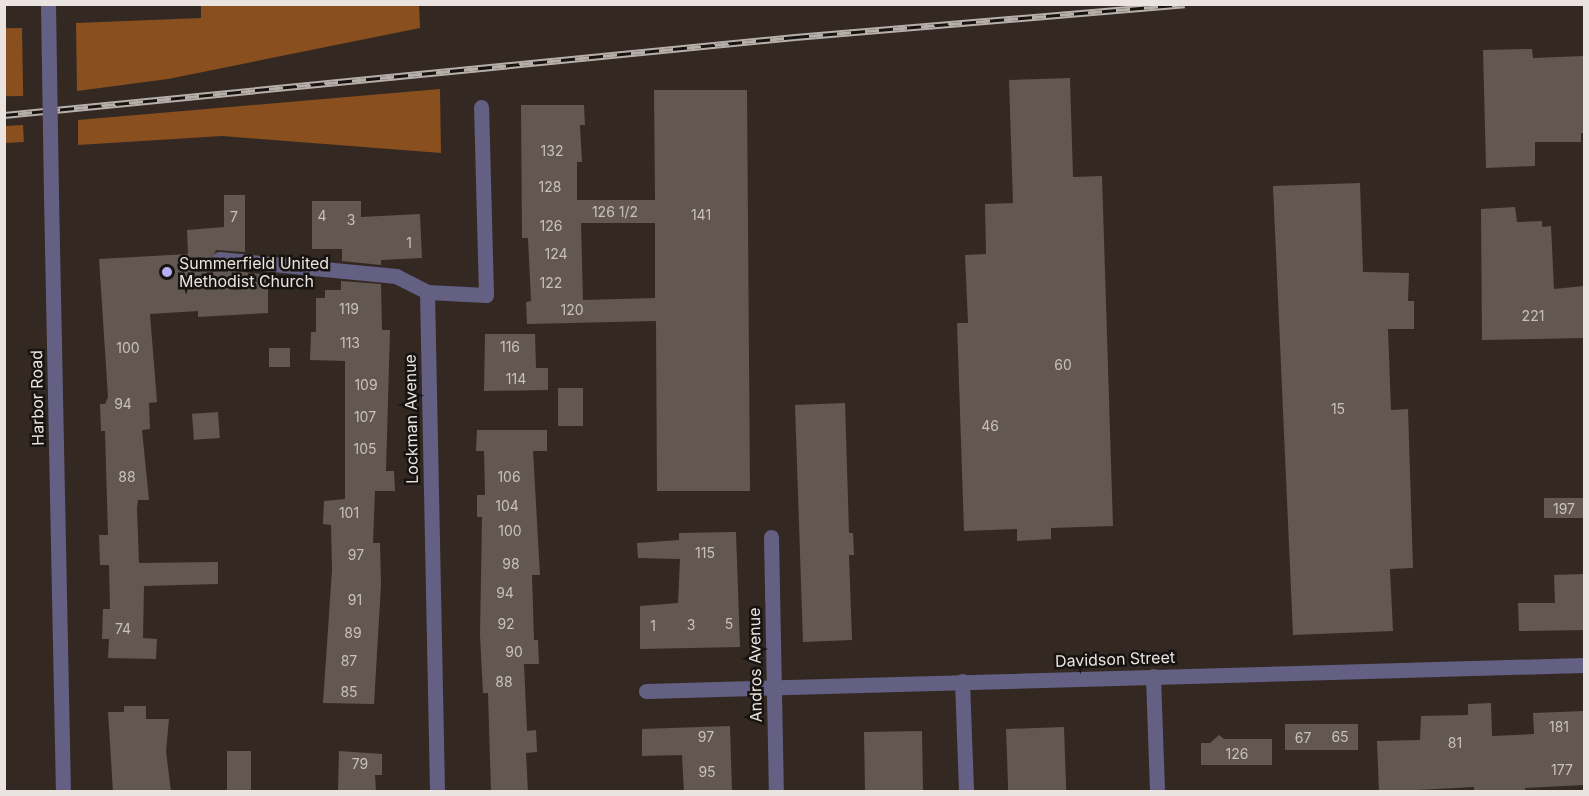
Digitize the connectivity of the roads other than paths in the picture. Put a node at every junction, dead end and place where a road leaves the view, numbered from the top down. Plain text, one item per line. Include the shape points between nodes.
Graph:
1 (48, 4) edge
2 (481, 107) dead end
3 (219, 259) dead end
4 (427, 292) junction
5 (771, 537) dead end
6 (1584, 665) edge
7 (1153, 676) junction
8 (962, 681) junction
9 (773, 686) junction
10 (646, 691) dead end
11 (63, 792) edge
12 (437, 792) edge
13 (776, 792) edge
14 (966, 792) edge
15 (1157, 792) edge

1 - 11 street, Harbor Road, bridge
2 - 4 street via 486,295
3 - 4 street via 396,276
4 - 12 street, Lockman Avenue
5 - 9 street, Andros Avenue
6 - 7 street, Davidson Street
7 - 8 street, Davidson Street
7 - 15 street
8 - 9 street, Davidson Street
8 - 14 street
9 - 10 street, Davidson Street
9 - 13 street, Andros Avenue

